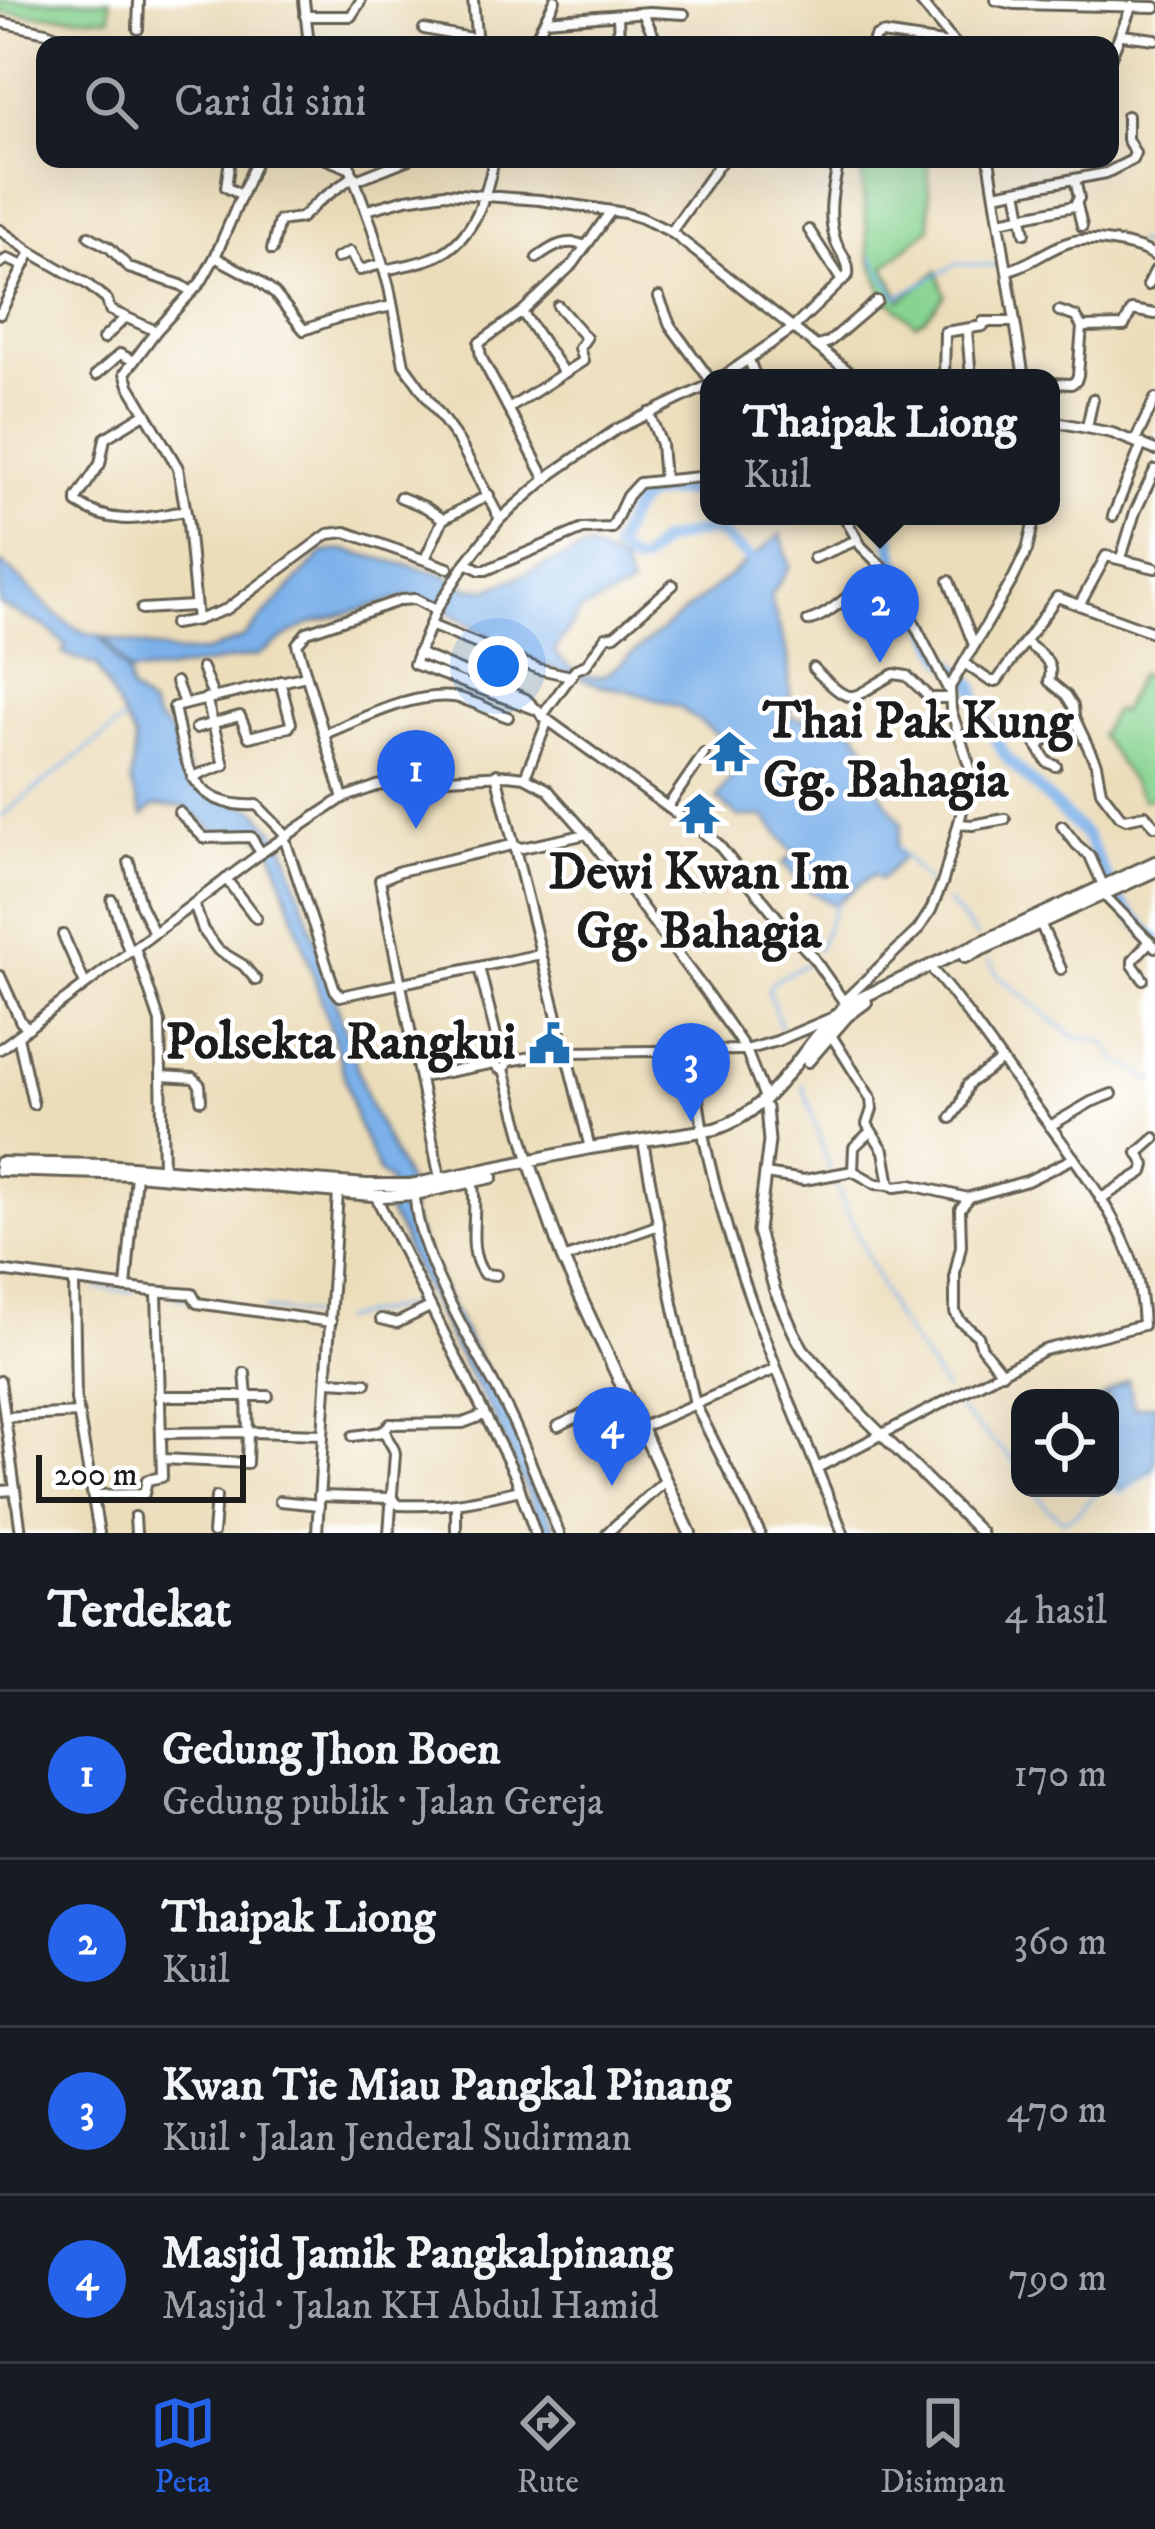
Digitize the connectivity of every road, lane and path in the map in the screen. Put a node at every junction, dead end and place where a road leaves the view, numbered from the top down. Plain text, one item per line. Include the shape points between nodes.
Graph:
1 (139, 0) edge
2 (304, 0) edge
3 (473, 0) edge
4 (555, 0) edge
5 (919, 0) edge
6 (996, 0) edge
7 (360, 2) edge
8 (1132, 5) junction
9 (1155, 7) edge
10 (643, 13) junction
11 (684, 14) dead end
12 (618, 15) junction
13 (305, 16) junction
14 (545, 20) junction
15 (0, 22) edge
16 (138, 29) dead end
17 (424, 29) dead end
18 (1122, 35) junction
19 (56, 36) edge
20 (308, 36) edge
21 (453, 36) edge
22 (476, 36) edge
23 (537, 36) edge
24 (619, 36) edge
25 (654, 36) edge
26 (949, 36) edge
27 (1155, 39) edge
28 (1119, 41) edge
29 (1127, 116) dead end
30 (1119, 167) edge
31 (229, 168) edge
32 (253, 168) edge
33 (492, 168) edge
34 (717, 168) edge
35 (838, 168) edge
36 (991, 168) edge
37 (1117, 168) edge
38 (352, 171) edge
39 (1075, 179) junction
40 (1018, 190) junction
41 (995, 194) junction
42 (241, 195) junction
43 (486, 196) junction
44 (1077, 205) junction
45 (368, 210) junction
46 (610, 211) junction
47 (1023, 216) junction
48 (1000, 221) junction
49 (1082, 226) dead end
50 (0, 230) edge
51 (809, 230) dead end
52 (671, 232) junction
53 (1025, 233) dead end
54 (89, 236) dead end
55 (586, 246) junction
56 (272, 250) dead end
57 (31, 253) junction
58 (215, 256) junction
59 (1155, 256) edge
60 (337, 258) dead end
61 (537, 258) dead end
62 (0, 263) edge
63 (1007, 265) junction
64 (24, 266) junction
65 (383, 267) junction
66 (1155, 271) edge
67 (842, 281) junction
68 (1148, 285) dead end
69 (192, 292) junction
70 (659, 297) dead end
71 (877, 302) dead end
72 (392, 306) junction
73 (558, 306) dead end
74 (1059, 311) dead end
75 (521, 312) junction
76 (0, 314) edge
77 (1155, 314) edge
78 (124, 319) junction
79 (1015, 322) junction
80 (1082, 327) junction
81 (792, 329) junction
82 (967, 330) junction
83 (156, 331) junction
84 (103, 339) dead end
85 (817, 346) junction
86 (749, 360) junction
87 (134, 361) junction
88 (700, 369) edge
89 (735, 369) edge
90 (752, 369) edge
91 (846, 369) edge
92 (944, 369) edge
93 (970, 369) edge
94 (1023, 369) edge
95 (564, 374) junction
96 (96, 375) dead end
97 (1060, 383) edge
98 (700, 386) edge
99 (1093, 399) dead end
100 (1155, 399) edge
101 (510, 408) junction
102 (146, 413) junction
103 (649, 413) junction
104 (1060, 423) edge
105 (1087, 428) junction
106 (1139, 442) junction
107 (1155, 450) edge
108 (1155, 470) edge
109 (700, 477) edge
110 (546, 480) junction
111 (664, 480) junction
112 (489, 495) junction
113 (400, 496) dead end
114 (185, 511) junction
115 (1113, 516) dead end
116 (500, 518) junction
117 (443, 519) junction
118 (849, 525) edge
119 (1034, 525) edge
120 (857, 540) junction
121 (814, 558) dead end
122 (1121, 558) junction
123 (425, 559) junction
124 (466, 563) junction
125 (448, 568) dead end
126 (1155, 568) edge
127 (888, 573) junction
128 (950, 581) dead end
129 (673, 585) dead end
130 (1080, 604) junction
131 (194, 606) junction
132 (437, 609) junction
133 (142, 610) dead end
134 (197, 620) junction
135 (808, 621) dead end
136 (174, 624) dead end
137 (430, 625) junction
138 (1155, 633) edge
139 (1025, 642) junction
140 (975, 646) junction
141 (418, 653) junction
142 (964, 664) junction
143 (202, 668) dead end
144 (813, 668) dead end
145 (573, 674) junction
146 (306, 676) junction
147 (471, 679) junction
148 (280, 681) junction
149 (176, 682) dead end
150 (949, 695) junction
151 (210, 697) junction
152 (184, 703) junction
153 (1074, 716) junction
154 (508, 717) dead end
155 (546, 718) junction
156 (213, 723) junction
157 (196, 728) dead end
158 (325, 734) junction
159 (1031, 736) dead end
160 (1038, 746) junction
161 (704, 754) dead end
162 (1055, 766) dead end
163 (192, 777) junction
164 (525, 777) junction
165 (497, 780) junction
166 (344, 798) junction
167 (668, 806) junction
168 (178, 812) dead end
169 (1005, 819) dead end
170 (958, 824) junction
171 (1061, 826) dead end
172 (1155, 826) edge
173 (587, 834) junction
174 (284, 837) junction
175 (512, 845) junction
176 (265, 850) junction
177 (129, 862) dead end
178 (1155, 867) edge
179 (226, 879) junction
180 (1108, 888) junction
181 (112, 900) dead end
182 (194, 904) junction
183 (256, 919) dead end
184 (1041, 925) junction
185 (154, 933) junction
186 (63, 935) dead end
187 (1153, 944) edge
188 (132, 949) junction
189 (541, 954) junction
190 (479, 967) junction
191 (1061, 969) dead end
192 (934, 972) junction
193 (0, 976) edge
194 (873, 976) junction
195 (1143, 979) dead end
196 (256, 980) dead end
197 (85, 984) junction
198 (401, 984) junction
199 (880, 989) junction
200 (840, 1010) junction
201 (29, 1028) junction
202 (831, 1035) junction
203 (18, 1036) junction
204 (0, 1049) edge
205 (746, 1050) junction
206 (564, 1052) junction
207 (691, 1052) junction
208 (1002, 1060) junction
209 (502, 1062) junction
210 (162, 1076) junction
211 (420, 1077) junction
212 (1112, 1094) dead end
213 (202, 1100) dead end
214 (765, 1103) junction
215 (33, 1104) dead end
216 (951, 1118) dead end
217 (1051, 1126) junction
218 (872, 1131) junction
219 (703, 1135) junction
220 (1155, 1138) edge
221 (644, 1147) junction
222 (590, 1148) junction
223 (1074, 1158) junction
224 (530, 1164) junction
225 (0, 1166) edge
226 (163, 1169) junction
227 (853, 1171) junction
228 (136, 1174) junction
229 (765, 1174) junction
230 (440, 1181) junction
231 (472, 1182) junction
232 (890, 1185) junction
233 (413, 1191) junction
234 (338, 1192) junction
235 (381, 1192) junction
236 (968, 1198) junction
237 (1100, 1199) junction
238 (659, 1225) junction
239 (563, 1259) junction
240 (0, 1270) edge
241 (496, 1275) dead end
242 (74, 1284) junction
243 (126, 1288) junction
244 (157, 1295) junction
245 (430, 1307) junction
246 (381, 1319) dead end
247 (331, 1322) junction
248 (1155, 1323) edge
249 (1143, 1325) junction
250 (776, 1370) junction
251 (245, 1373) dead end
252 (1002, 1373) junction
253 (0, 1381) edge
254 (327, 1381) junction
255 (366, 1383) dead end
256 (625, 1395) junction
257 (160, 1396) junction
258 (247, 1396) junction
259 (268, 1396) dead end
260 (1, 1398) edge
261 (695, 1404) junction
262 (78, 1413) junction
263 (484, 1415) junction
264 (5, 1418) junction
265 (558, 1426) dead end
266 (640, 1428) junction
267 (385, 1430) junction
268 (161, 1432) junction
269 (248, 1432) junction
270 (323, 1434) junction
271 (353, 1436) dead end
272 (883, 1436) junction
273 (162, 1459) junction
274 (817, 1468) junction
275 (665, 1481) junction
276 (15, 1490) junction
277 (520, 1490) junction
278 (0, 1491) edge
279 (95, 1495) junction
280 (216, 1496) dead end
281 (391, 1498) junction
282 (319, 1500) junction
283 (280, 1502) dead end
284 (456, 1505) junction
285 (135, 1517) dead end
286 (21, 1533) edge
287 (99, 1533) edge
288 (136, 1533) edge
289 (213, 1533) edge
290 (317, 1533) edge
291 (389, 1533) edge
292 (456, 1533) edge
293 (535, 1533) edge
294 (559, 1533) edge
295 (607, 1533) edge
296 (690, 1533) edge
297 (760, 1533) edge
298 (843, 1533) edge
299 (981, 1533) edge

1 - 16 street
2 - 13 street
3 - 22 street
4 - 14 street
5 - 26 street
6 - 8 street
7 - 13 street via 350,16
8 - 9 street
8 - 18 street
10 - 11 street
10 - 12 street
10 - 25 street
12 - 14 street
12 - 24 street
13 - 20 street
14 - 23 street
15 - 19 street
17 - 21 street
18 - 27 street
18 - 28 street
29 - 30 street via 1135,153
31 - 42 street via 226,187
32 - 42 street
33 - 43 street
34 - 52 street
35 - 67 street via 831,208 850,269
36 - 41 street
37 - 39 street
38 - 45 street
38 - 56 street via 302,218 279,221
39 - 40 street
39 - 44 street
40 - 41 street
40 - 47 street
41 - 48 street
42 - 58 street
43 - 45 street via 445,193
43 - 46 street
43 - 65 street via 452,247
44 - 47 street
44 - 49 street
45 - 65 street
46 - 52 street
46 - 55 street
47 - 48 street
47 - 53 street
48 - 63 street
50 - 57 street
51 - 67 street
52 - 81 street
54 - 69 street via 129,268
55 - 61 street via 568,242
55 - 75 street
57 - 64 street
57 - 78 street via 87,284
58 - 69 street
58 - 72 street via 275,294 304,330
59 - 63 street via 1136,245 1071,241 1025,265
60 - 65 street via 350,252 360,270
62 - 64 street
63 - 79 street
64 - 76 street
65 - 72 street
66 - 68 street
67 - 81 street
69 - 83 street
70 - 88 street
71 - 85 street
72 - 112 street via 407,371
73 - 95 street via 586,338 583,361
74 - 80 street
75 - 95 street
75 - 101 street via 478,347
77 - 80 street via 1132,310 1119,328
78 - 83 street
78 - 84 street
79 - 82 street
79 - 94 street
80 - 97 street via 1076,382
81 - 85 street
81 - 86 street
82 - 92 street via 944,334
82 - 93 street
83 - 87 street
85 - 91 street
86 - 89 street
86 - 90 street
87 - 96 street via 120,354
87 - 102 street via 125,376
95 - 101 street
98 - 103 street
99 - 105 street
100 - 106 street
101 - 110 street
102 - 114 street via 174,459
102 - 114 street via 105,438 77,503 128,521
103 - 110 street
103 - 111 street
104 - 105 street
105 - 106 street
106 - 107 street
106 - 115 street
108 - 122 street
109 - 111 street
110 - 116 street
111 - 124 street via 632,488 608,530 583,529 486,570
112 - 116 street
112 - 117 street
113 - 117 street
114 - 131 street
116 - 124 street
117 - 123 street
118 - 120 street
119 - 140 street
120 - 121 street
120 - 127 street
122 - 126 street
122 - 130 street via 1106,556
123 - 125 street
123 - 134 street via 346,532 328,534 226,609
124 - 132 street
127 - 135 street
127 - 150 street
128 - 140 street
129 - 145 street
130 - 138 street
130 - 139 street via 1053,600
131 - 133 street
131 - 134 street
132 - 137 street
132 - 146 street via 401,600 307,632 297,644
134 - 136 street
137 - 141 street
137 - 145 street via 539,669
139 - 142 street via 993,682
139 - 153 street via 1049,662 1049,681
140 - 142 street
141 - 147 street
141 - 147 street via 414,664
142 - 150 street
143 - 151 street
144 - 150 street via 845,695 894,674 908,676 930,698
145 - 155 street
146 - 148 street
146 - 158 street
147 - 155 street
148 - 151 street
148 - 156 street via 289,727 249,737 242,717
149 - 152 street
150 - 170 street via 972,772
151 - 152 street
151 - 156 street
152 - 163 street via 174,707
153 - 160 street
153 - 172 street via 1109,802 1126,819 1145,815
154 - 158 street via 436,697
155 - 164 street
155 - 167 street
156 - 157 street
156 - 163 street via 224,764
158 - 166 street
159 - 160 street
160 - 162 street
161 - 167 street
163 - 174 street via 222,801 259,806
164 - 165 street
164 - 173 street via 548,789
165 - 166 street via 406,780
165 - 175 street
166 - 174 street
167 - 200 street via 722,849 815,960
168 - 176 street via 204,838 251,837
169 - 170 street
170 - 194 street via 931,910
171 - 180 street
173 - 175 street
173 - 205 street
174 - 176 street
174 - 198 street via 337,993
175 - 189 street
175 - 198 street via 379,883
176 - 179 street
177 - 185 street
178 - 180 highway
179 - 182 street
179 - 183 street
180 - 184 highway
180 - 187 street
180 - 199 highway
181 - 188 street
182 - 185 street
182 - 196 street via 218,950
184 - 191 street
184 - 192 highway
185 - 188 street
186 - 197 street
187 - 195 street via 1132,960
188 - 197 street
188 - 210 street via 159,1018
189 - 190 street
189 - 206 street
190 - 198 street
190 - 209 street
192 - 202 highway via 857,1007
192 - 208 street
193 - 201 street
194 - 199 street
194 - 200 street
197 - 201 street
198 - 211 street
199 - 200 highway
200 - 205 street
200 - 214 highway
201 - 203 street
202 - 214 highway
202 - 218 street via 871,1099
203 - 204 street
203 - 215 street
205 - 207 street
205 - 214 street
206 - 207 street
206 - 209 street
206 - 222 street
207 - 219 street
208 - 216 street via 968,1084
208 - 217 street
209 - 211 street
209 - 224 street
210 - 213 street via 194,1078
210 - 226 street
211 - 230 street
212 - 217 street
214 - 219 highway via 732,1130
214 - 229 main road
217 - 223 street
218 - 227 street via 854,1147
218 - 232 street
219 - 221 highway
219 - 222 highway
219 - 250 street
220 - 237 street via 1138,1154 1143,1172
221 - 224 highway
221 - 238 street
222 - 224 highway
223 - 236 street
223 - 237 street
224 - 230 highway
224 - 231 highway
224 - 239 highway
225 - 226 highway
225 - 228 highway
226 - 235 highway
227 - 229 street via 795,1180
227 - 232 street
228 - 234 highway
228 - 243 street
229 - 272 main road via 758,1231 783,1311 803,1348
230 - 233 highway
231 - 233 highway
231 - 241 street via 476,1260 484,1274
232 - 236 street
233 - 235 highway
233 - 294 street via 443,1288 512,1417
234 - 235 highway
234 - 247 street
235 - 245 street
236 - 252 street via 960,1208 954,1308
237 - 249 street via 1135,1270
238 - 239 street
238 - 261 street
239 - 256 highway
240 - 242 street
242 - 243 street
242 - 262 street
243 - 244 street
244 - 247 street
244 - 257 street
245 - 246 street via 401,1322
245 - 263 street
247 - 254 street
248 - 249 street
249 - 252 street via 1053,1347
250 - 261 street
250 - 274 street
251 - 258 street
252 - 272 street
253 - 260 street
254 - 255 street
254 - 270 street
256 - 265 street
256 - 266 highway
257 - 258 street
257 - 268 street
258 - 259 street
258 - 269 street
260 - 264 street
261 - 266 street
261 - 297 street
262 - 264 street
262 - 279 street
263 - 267 street
263 - 277 street
264 - 276 street
266 - 275 highway
267 - 271 street
267 - 281 street via 395,1450
268 - 269 street
268 - 273 street
269 - 270 street
269 - 273 street via 247,1462
270 - 282 street
272 - 274 street
272 - 299 main road
273 - 279 street via 162,1479 147,1480 144,1494
274 - 298 street
275 - 295 street
275 - 296 highway
276 - 278 street
276 - 286 street
277 - 284 street
277 - 293 street
279 - 287 street
280 - 289 street
281 - 282 street
281 - 284 street via 399,1505
281 - 291 street
282 - 283 street
282 - 290 street
284 - 292 street
285 - 288 street

